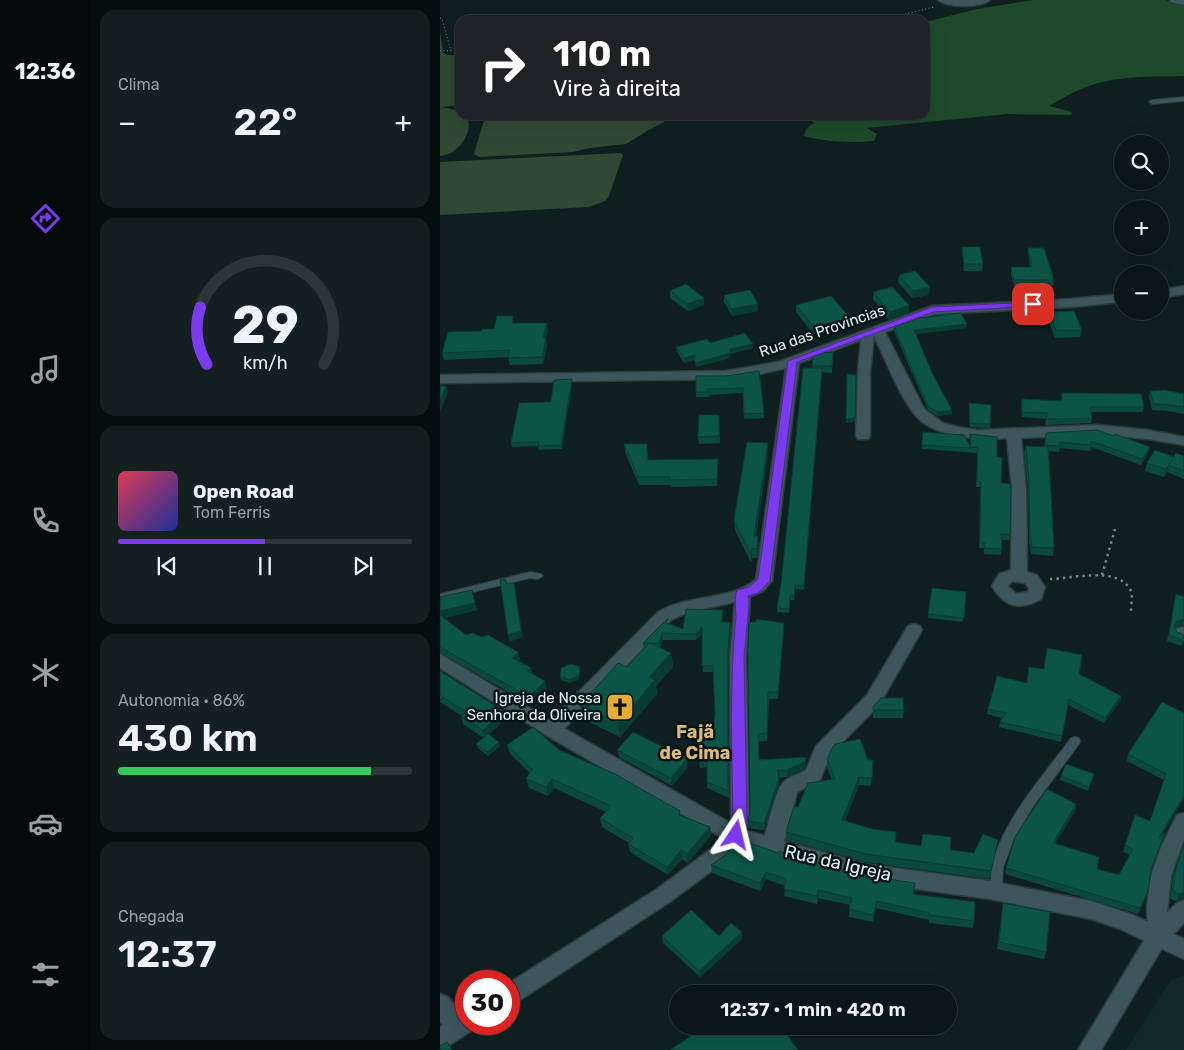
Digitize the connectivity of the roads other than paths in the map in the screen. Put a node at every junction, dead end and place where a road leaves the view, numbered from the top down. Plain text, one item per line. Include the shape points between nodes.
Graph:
1 (942, 0) edge
2 (986, 0) edge
3 (1174, 0) edge
4 (1184, 3) edge
5 (1184, 99) edge
6 (1152, 102) dead end
7 (1184, 290) edge
8 (1169, 292) edge
9 (1114, 299) edge
10 (872, 331) junction
11 (793, 361) junction
12 (440, 379) edge
13 (1014, 434) junction
14 (863, 436) dead end
15 (1184, 440) edge
16 (538, 576) dead end
17 (1025, 577) road end
18 (748, 592) junction
19 (440, 597) edge
20 (914, 630) dead end
21 (440, 660) edge
22 (552, 730) junction
23 (1075, 742) dead end
24 (1184, 821) edge
25 (736, 835) junction
26 (771, 847) junction
27 (996, 891) junction
28 (1184, 909) edge
29 (1158, 936) junction
30 (1184, 949) edge
31 (520, 988) edge
32 (440, 1004) edge
33 (455, 1018) edge
34 (455, 1030) edge
35 (440, 1040) edge
36 (1089, 1050) edge

1 - 2 street via 950,3
3 - 4 street
5 - 6 lane
7 - 8 street
9 - 10 street, Rua das Provincias via 941,308
10 - 11 street, Rua das Provincias
10 - 13 street via 923,416 960,433
10 - 14 street via 864,371
11 - 12 street, Rua das Provincias via 773,368 726,375
11 - 18 street via 764,581
13 - 15 street via 1109,430
13 - 17 street
16 - 19 lane via 530,575
18 - 22 street via 669,612
18 - 25 street via 743,604 738,657 740,820
20 - 26 street via 873,700 822,751 814,775 790,787
21 - 22 street, Rua da Igreja
22 - 25 street, Rua da Igreja
23 - 27 lane via 1005,845 997,868
24 - 29 street via 1172,843 1156,899
25 - 26 street, Rua da Igreja
25 - 31 street via 718,855 664,895
26 - 27 street, Rua da Igreja via 865,873
27 - 29 street, Rua da Igreja via 1091,910
28 - 29 street
29 - 30 street, Rua da Igreja
29 - 36 street
32 - 33 street
34 - 35 street

